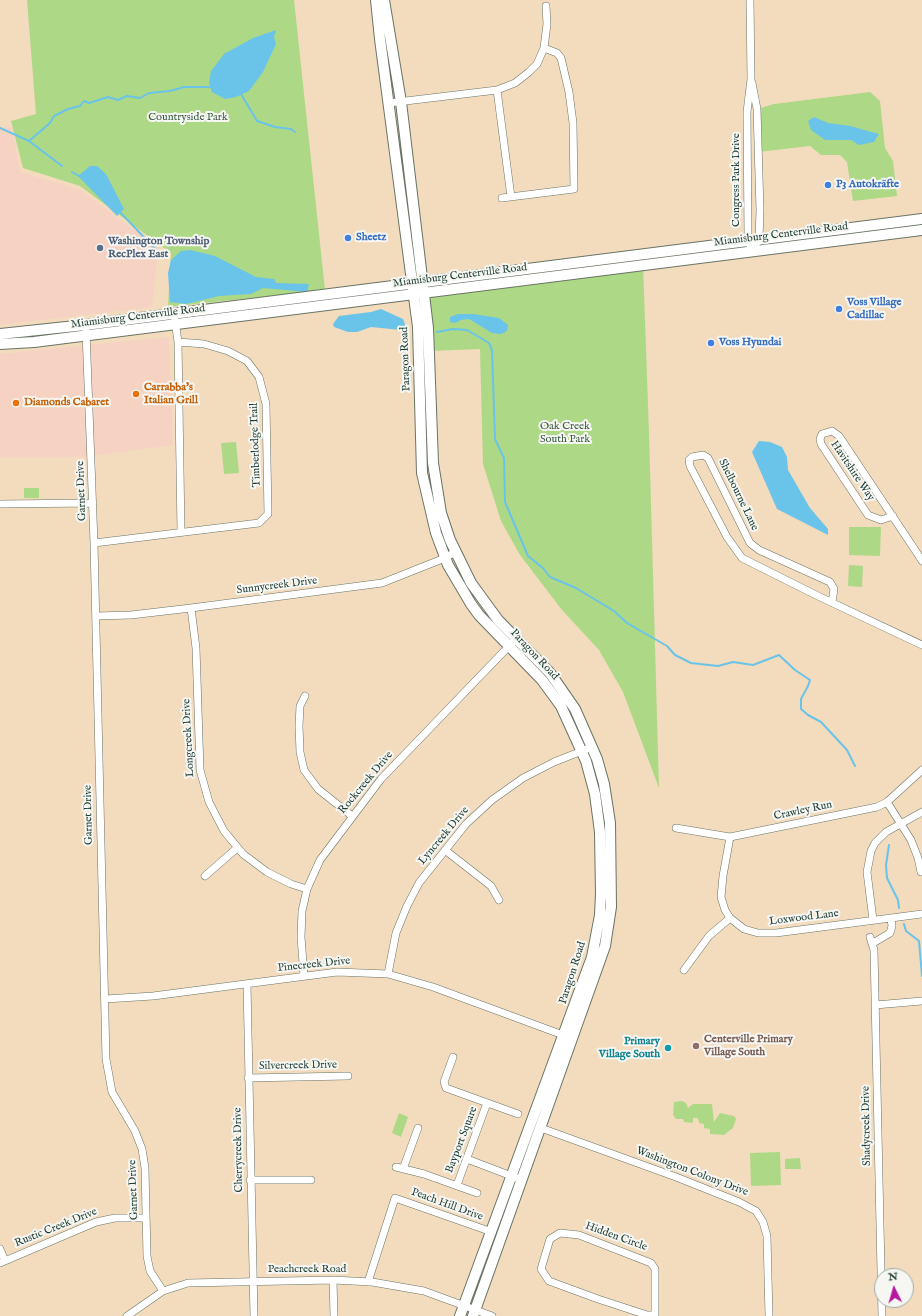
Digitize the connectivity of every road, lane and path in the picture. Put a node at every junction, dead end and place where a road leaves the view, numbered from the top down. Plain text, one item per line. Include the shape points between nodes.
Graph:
1 (376, 0) edge
2 (384, 0) edge
3 (750, 0) edge
4 (546, 6) dead end
5 (392, 46) junction
6 (381, 48) junction
7 (544, 48) junction
8 (752, 79) junction
9 (497, 90) junction
10 (401, 102) junction
11 (390, 103) junction
12 (511, 197) junction
13 (502, 198) dead end
14 (922, 219) edge
15 (922, 230) edge
16 (861, 232) junction
17 (753, 244) junction
18 (556, 265) junction
19 (557, 275) junction
20 (423, 287) junction
21 (412, 289) junction
22 (284, 300) junction
23 (285, 311) junction
24 (174, 313) junction
25 (176, 324) junction
26 (86, 330) junction
27 (0, 334) edge
28 (178, 342) junction
29 (0, 344) edge
30 (93, 503) junction
31 (0, 504) edge
32 (893, 516) junction
33 (181, 532) junction
34 (94, 543) junction
35 (455, 552) junction
36 (445, 558) junction
37 (922, 561) edge
38 (832, 602) junction
39 (191, 608) junction
40 (96, 616) junction
41 (517, 639) junction
42 (922, 644) edge
43 (508, 646) junction
44 (305, 696) dead end
45 (592, 747) junction
46 (582, 751) junction
47 (922, 770) edge
48 (887, 802) junction
49 (922, 812) edge
50 (352, 816) junction
51 (900, 824) junction
52 (676, 828) dead end
53 (730, 837) junction
54 (237, 848) junction
55 (445, 850) junction
56 (921, 872) edge
57 (205, 876) dead end
58 (308, 889) junction
59 (499, 900) dead end
60 (922, 914) edge
61 (730, 918) junction
62 (891, 918) junction
63 (873, 920) junction
64 (684, 970) dead end
65 (388, 974) junction
66 (304, 976) junction
67 (247, 984) junction
68 (104, 999) junction
69 (922, 1001) edge
70 (875, 1005) junction
71 (564, 1035) junction
72 (453, 1057) dead end
73 (348, 1076) dead end
74 (248, 1078) junction
75 (487, 1103) junction
76 (518, 1114) dead end
77 (418, 1128) dead end
78 (541, 1128) junction
79 (467, 1159) junction
80 (396, 1167) dead end
81 (404, 1169) junction
82 (512, 1175) junction
83 (250, 1180) junction
84 (311, 1180) dead end
85 (522, 1180) junction
86 (457, 1185) junction
87 (477, 1193) dead end
88 (146, 1218) junction
89 (492, 1232) junction
90 (0, 1249) edge
91 (3, 1262) edge
92 (333, 1280) junction
93 (253, 1281) junction
94 (368, 1282) junction
95 (163, 1292) junction
96 (464, 1306) junction
97 (474, 1313) edge
98 (131, 1315) edge
99 (254, 1316) edge
100 (334, 1316) edge
101 (460, 1316) edge
102 (492, 1316) edge
103 (651, 1316) edge
104 (769, 1316) edge
105 (882, 1316) edge

1 - 6 street, Paragon Road
2 - 5 street, Paragon Road
3 - 8 street, Congress Park Drive
4 - 7 street
5 - 6 street
5 - 10 street, Paragon Road
6 - 11 street, Paragon Road
7 - 9 street via 537,64 529,72 515,83
7 - 12 street via 559,55 563,65 573,123 574,189
8 - 17 street, Congress Park Drive via 747,112
8 - 17 street, Congress Park Drive via 757,109 760,210
9 - 10 street
9 - 12 street
10 - 11 street
10 - 20 street, Paragon Road
11 - 21 street, Paragon Road
12 - 13 street
14 - 16 street, Miamisburg Centerville Road
15 - 16 street, Miamisburg Centerville Road
16 - 17 street, Miamisburg Centerville Road
17 - 18 street, Miamisburg Centerville Road
17 - 19 street, Miamisburg Centerville Road
18 - 19 street
18 - 20 street, Miamisburg Centerville Road
19 - 20 street, Miamisburg Centerville Road
20 - 21 street, Miamisburg Centerville Road
20 - 35 street, Paragon Road via 430,344 432,463 441,513
21 - 22 street, Miamisburg Centerville Road
21 - 23 street, Miamisburg Centerville Road
21 - 36 street, Paragon Road via 418,327 422,473 436,533
22 - 23 street
22 - 24 street, Miamisburg Centerville Road
23 - 25 street, Miamisburg Centerville Road
24 - 25 street
24 - 26 street, Miamisburg Centerville Road
25 - 26 street, Miamisburg Centerville Road
25 - 28 street
26 - 27 street, Miamisburg Centerville Road
26 - 29 street, Miamisburg Centerville Road
26 - 30 street, Garnet Drive
28 - 33 street
28 - 33 street, Timberlodge Trail via 204,344 228,351 247,361 259,377 266,404 269,511 266,518 259,523
30 - 31 street
30 - 34 street, Garnet Drive
32 - 32 street, Havitshire Way via 839,436 832,431 822,434 821,444 868,515 881,520
32 - 37 street, Havitshire Way
33 - 34 street, Timberlodge Trail
34 - 40 street, Garnet Drive
35 - 36 street, Sunnycreek Drive
35 - 41 street, Paragon Road via 471,583 498,620
36 - 39 street, Sunnycreek Drive via 382,583
36 - 43 street, Paragon Road via 471,604
38 - 38 street, Shelbourne Lane via 749,562 737,552 690,466 689,460 692,457 703,455 708,458 750,543 759,550 830,582 834,589
38 - 42 street, Shelbourne Lane
39 - 40 street, Sunnycreek Drive
39 - 54 street, Longcreek Drive via 196,648 199,757 203,782 216,817
40 - 68 street, Garnet Drive
41 - 43 street, Rockcreek Drive
41 - 45 street, Paragon Road via 550,673 566,694 576,709
43 - 46 street, Paragon Road via 553,694
43 - 50 street, Rockcreek Drive via 381,779
44 - 50 street via 300,706 299,726 304,770 318,790
45 - 46 street, Lyncreek Drive
45 - 78 street, Paragon Road via 604,784 610,823 612,886 609,926 606,946 596,977
46 - 55 street, Lyncreek Drive via 542,768 509,788 472,819
46 - 71 street, Paragon Road via 598,812 600,915 592,957
47 - 48 street, Crawley Run
48 - 51 street
48 - 53 street, Crawley Run via 877,807
49 - 51 street
50 - 58 street, Rockcreek Drive via 320,860
51 - 56 street via 915,848
51 - 63 street via 880,837 868,858 867,872
52 - 53 street, Crawley Run
53 - 61 street via 721,889 723,904
54 - 57 street
54 - 58 street, Longcreek Drive via 267,872
55 - 59 street via 491,886
55 - 65 street, Lyncreek Drive via 419,883 407,906 396,933
58 - 66 street, Rockcreek Drive via 301,924
60 - 62 street, Loxwood Lane
61 - 63 street, Loxwood Lane via 744,929 767,934
61 - 64 street via 709,936
62 - 63 street, Loxwood Lane
62 - 70 street, Shadycreek Drive via 890,933 871,940
65 - 66 street, Pinecreek Drive via 353,972
65 - 71 street, Pinecreek Drive via 433,987
66 - 67 street, Pinecreek Drive
67 - 68 street, Pinecreek Drive
67 - 74 street, Cherrycreek Drive
68 - 88 street, Garnet Drive via 107,1070 112,1092 142,1149
69 - 70 street
70 - 105 street, Shadycreek Drive
71 - 82 street, Paragon Road
72 - 75 street via 444,1082 446,1088
73 - 74 street, Silvercreek Drive
74 - 83 street, Cherrycreek Drive
75 - 76 street
75 - 79 street, Bayport Square
77 - 81 street
78 - 85 street, Paragon Road
78 - 104 street, Washington Colony Drive via 676,1177 756,1211 767,1236
79 - 82 street
79 - 86 street, Bayport Square
80 - 81 street
81 - 86 street
82 - 85 street
82 - 89 street, Paragon Road
83 - 84 street
83 - 93 street, Cherrycreek Drive
85 - 97 street, Paragon Road
86 - 87 street
88 - 91 street, Rustic Creek Drive via 115,1218 96,1222
88 - 95 street, Garnet Drive via 148,1263
89 - 94 street, Peach Hill Drive via 395,1198
89 - 96 street, Paragon Road
90 - 91 street
92 - 93 street, Peachcreek Road
92 - 94 street, Peachcreek Road
92 - 100 street
93 - 95 street, Peachcreek Road via 188,1283
93 - 99 street, Cherrycreek Drive
94 - 96 street, Peachcreek Road via 424,1292
95 - 98 street, Peachcreek Road
96 - 97 street, Peachcreek Road
96 - 101 street, Paragon Road
97 - 102 street, Peachcreek Road
103 - 103 street, Hidden Circle via 655,1269 651,1263 572,1234 560,1233 550,1240 541,1269 551,1282

